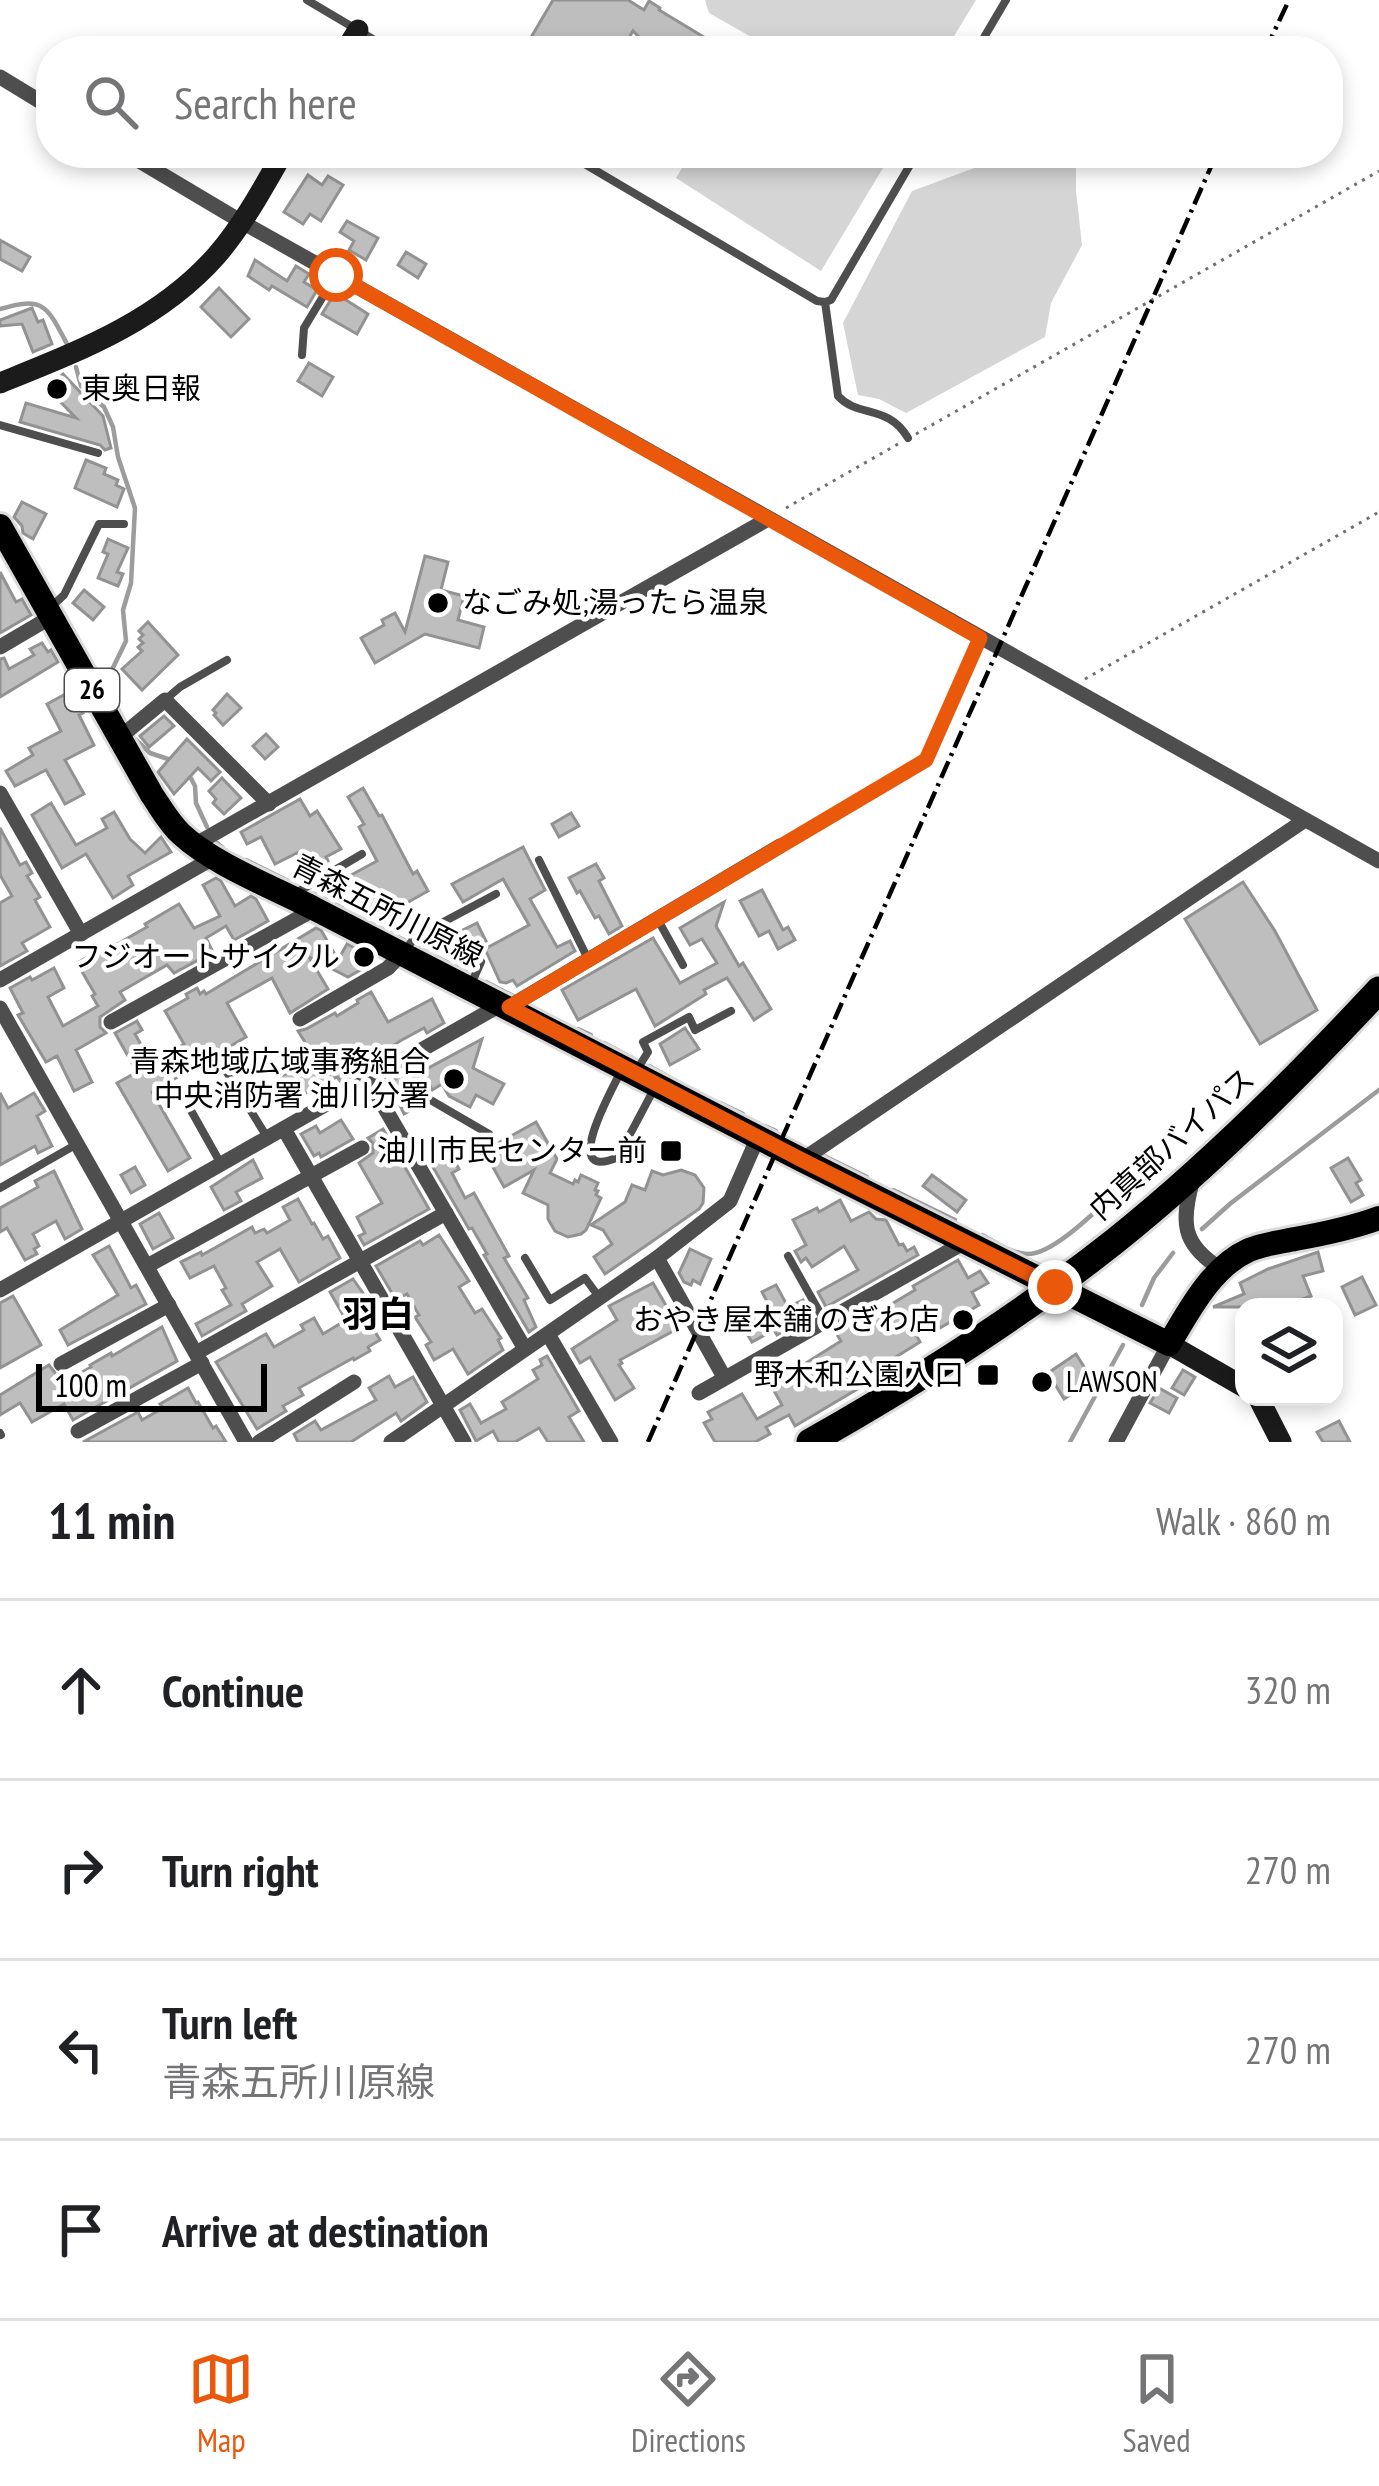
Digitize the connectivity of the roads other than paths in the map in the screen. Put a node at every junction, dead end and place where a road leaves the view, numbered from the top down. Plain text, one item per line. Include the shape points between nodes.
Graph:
1 (307, 0) edge
2 (1006, 0) edge
3 (358, 30) junction
4 (354, 36) edge
5 (368, 36) edge
6 (985, 36) edge
7 (0, 77) edge
8 (36, 99) edge
9 (151, 168) edge
10 (275, 168) edge
11 (592, 168) edge
12 (908, 168) edge
13 (242, 222) junction
14 (336, 275) junction
15 (825, 302) junction
16 (302, 355) dead end
17 (0, 382) edge
18 (0, 425) edge
19 (908, 438) road end
20 (98, 453) dead end
21 (768, 519) junction
22 (124, 524) dead end
23 (3, 537) edge
24 (50, 614) junction
25 (0, 647) edge
26 (227, 660) dead end
27 (165, 700) junction
28 (119, 738) junction
29 (0, 793) edge
30 (269, 804) junction
31 (1305, 820) junction
32 (780, 846) road end
33 (206, 850) junction
34 (362, 854) dead end
35 (538, 860) dead end
36 (1379, 862) edge
37 (496, 894) dead end
38 (290, 896) junction
39 (316, 909) junction
40 (658, 920) junction
41 (81, 934) junction
42 (403, 952) junction
43 (589, 961) junction
44 (482, 962) dead end
45 (683, 965) dead end
46 (0, 980) edge
47 (469, 987) junction
48 (1379, 990) edge
49 (506, 1005) junction
50 (0, 1008) edge
51 (731, 1011) dead end
52 (300, 1019) dead end
53 (111, 1022) dead end
54 (407, 1059) junction
55 (226, 1071) dead end
56 (638, 1074) junction
57 (369, 1081) junction
58 (184, 1098) dead end
59 (284, 1129) junction
60 (489, 1134) dead end
61 (758, 1137) junction
62 (267, 1139) junction
63 (77, 1144) junction
64 (362, 1148) dead end
65 (802, 1160) junction
66 (222, 1165) junction
67 (1196, 1171) junction
68 (311, 1176) junction
69 (0, 1188) edge
70 (446, 1214) junction
71 (1379, 1218) edge
72 (122, 1222) junction
73 (965, 1242) junction
74 (788, 1256) dead end
75 (525, 1258) dead end
76 (657, 1258) junction
77 (360, 1262) junction
78 (147, 1266) junction
79 (1221, 1269) junction
80 (1055, 1287) junction
81 (0, 1290) edge
82 (600, 1298) junction
83 (170, 1305) junction
84 (825, 1322) junction
85 (548, 1334) junction
86 (1169, 1344) junction
87 (525, 1349) junction
88 (199, 1358) junction
89 (61, 1364) dead end
90 (724, 1377) junction
91 (354, 1382) dead end
92 (1235, 1382) edge
93 (699, 1393) dead end
94 (1263, 1406) edge
95 (444, 1407) junction
96 (78, 1431) dead end
97 (246, 1442) edge
98 (259, 1442) edge
99 (391, 1442) edge
100 (464, 1442) edge
101 (611, 1442) edge
102 (810, 1442) edge
103 (1116, 1442) edge
104 (1282, 1442) edge

1 - 3 lane
2 - 6 lane
3 - 4 street
3 - 5 lane
7 - 8 street
9 - 13 street
10 - 13 street
11 - 15 lane
12 - 15 lane
13 - 14 street
13 - 17 street via 154,310
14 - 16 lane via 304,328
14 - 21 street
15 - 19 lane via 838,396 900,424
18 - 20 lane
21 - 30 street
21 - 31 street
22 - 24 lane via 99,524
23 - 24 main road, 青森五所川原線 / 26
24 - 25 street
24 - 28 main road, 青森五所川原線 / 26
26 - 27 lane
27 - 28 street
27 - 30 street
28 - 33 main road, 青森五所川原線 / 26 via 169,820
29 - 41 street
30 - 33 street
31 - 36 street
31 - 65 street
32 - 40 street
33 - 38 main road, 青森五所川原線 / 26
33 - 41 street
34 - 38 lane
35 - 43 lane
37 - 42 lane via 415,937
38 - 39 main road, 青森五所川原線 / 26
39 - 42 main road, 青森五所川原線 / 26
39 - 53 street
40 - 43 street
40 - 45 lane
41 - 46 street
42 - 47 main road, 青森五所川原線 / 26
42 - 52 street
43 - 49 street
44 - 47 lane
47 - 49 main road, 青森五所川原線 / 26
48 - 67 highway, 内真部バイパス
49 - 54 street
49 - 56 main road, 青森五所川原線 / 26
50 - 63 street
51 - 56 lane via 695,1030 689,1017 643,1042 648,1052
54 - 57 street
54 - 60 lane via 427,1098
55 - 62 lane
56 - 56 lane via 590,1137 596,1158 618,1157
56 - 61 main road, 青森五所川原線 / 26
57 - 59 street
57 - 70 street
58 - 66 lane
59 - 62 street
59 - 68 street
61 - 65 main road, 青森五所川原線 / 26
61 - 76 street via 730,1201
62 - 66 street
63 - 69 lane
63 - 72 street
64 - 68 street
65 - 73 main road, 青森五所川原線 / 26
66 - 72 street
67 - 79 street via 1188,1232 1192,1247
67 - 80 highway, 内真部バイパス
68 - 77 street
68 - 78 street
70 - 77 street
70 - 87 street
71 - 79 main road via 1250,1250
72 - 78 street
72 - 81 street
73 - 80 main road, 青森五所川原線 / 26
73 - 84 street
74 - 84 lane
75 - 82 lane via 550,1300 585,1278
76 - 82 street
76 - 90 street
77 - 88 street
77 - 95 street
78 - 83 street
79 - 86 main road
80 - 86 main road, 青森五所川原線 / 26
80 - 102 highway, 内真部バイパス
82 - 85 street
83 - 88 street
83 - 89 street
84 - 90 street
85 - 87 street
85 - 101 street
86 - 92 street
86 - 103 street
87 - 95 street
88 - 96 street
88 - 97 street
90 - 93 street
91 - 98 street
94 - 104 street
95 - 99 street
95 - 100 street

